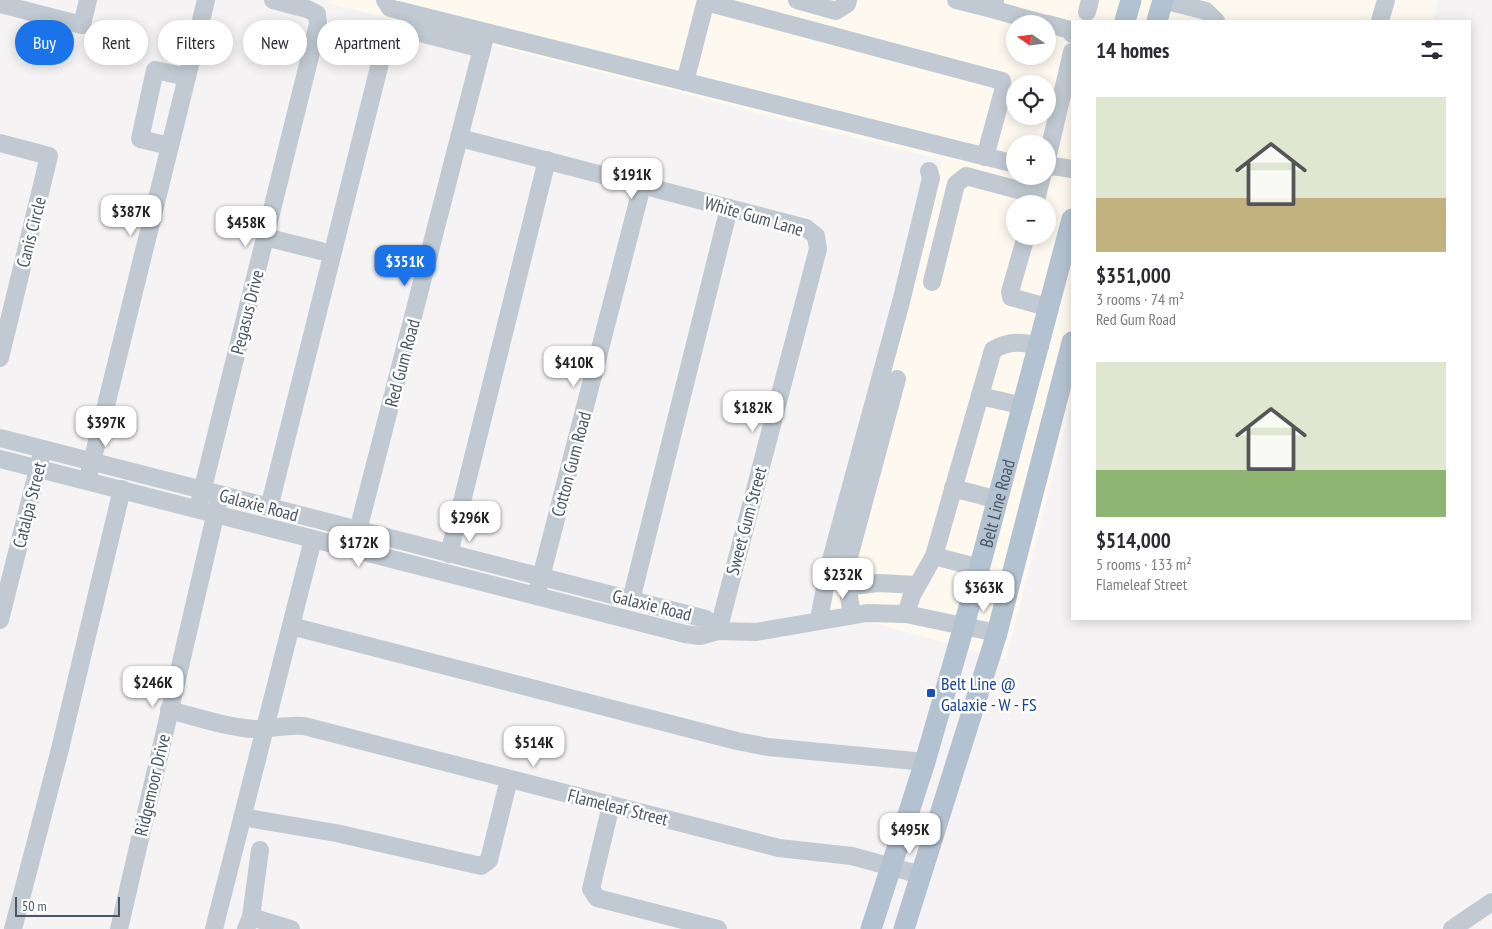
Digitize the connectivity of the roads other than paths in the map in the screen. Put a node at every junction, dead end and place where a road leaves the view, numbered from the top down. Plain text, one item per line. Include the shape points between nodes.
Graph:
1 (88, 0) edge
2 (206, 0) edge
3 (273, 0) edge
4 (385, 0) edge
5 (796, 0) edge
6 (848, 0) edge
7 (956, 0) edge
8 (1131, 0) edge
9 (1163, 0) edge
10 (1386, 0) edge
11 (706, 1) edge
12 (0, 4) edge
13 (308, 4) edge
14 (994, 5) edge
15 (1210, 11) edge
16 (1021, 15) edge
17 (1125, 20) edge
18 (1157, 20) edge
19 (1380, 20) edge
20 (1056, 26) edge
21 (486, 32) junction
22 (1071, 32) edge
23 (482, 49) junction
24 (1071, 56) edge
25 (187, 77) junction
26 (686, 82) junction
27 (1053, 135) edge
28 (460, 138) junction
29 (0, 143) edge
30 (170, 146) junction
31 (985, 157) junction
32 (547, 160) junction
33 (1006, 162) edge
34 (1056, 166) edge
35 (1071, 169) edge
36 (928, 171) dead end
37 (642, 186) junction
38 (1021, 195) edge
39 (729, 208) junction
40 (1071, 223) edge
41 (816, 236) joint
42 (265, 237) junction
43 (1023, 245) edge
44 (321, 251) dead end
45 (932, 282) dead end
46 (1050, 308) junction
47 (1040, 346) junction
48 (1071, 346) edge
49 (0, 358) edge
50 (897, 379) dead end
51 (980, 396) junction
52 (1024, 406) junction
53 (0, 438) edge
54 (43, 449) junction
55 (0, 459) edge
56 (92, 461) junction
57 (37, 468) junction
58 (87, 481) junction
59 (953, 488) junction
60 (122, 490) junction
61 (203, 490) junction
62 (220, 495) junction
63 (998, 500) junction
64 (269, 508) junction
65 (198, 509) junction
66 (216, 514) junction
67 (358, 531) junction
68 (313, 539) junction
69 (353, 549) junction
70 (449, 554) junction
71 (934, 556) junction
72 (980, 568) junction
73 (541, 578) junction
74 (917, 585) junction
75 (846, 587) junction
76 (535, 598) junction
77 (630, 600) junction
78 (906, 614) junction
79 (852, 615) junction
80 (0, 620) edge
81 (822, 620) junction
82 (291, 626) junction
83 (964, 626) junction
84 (718, 631) junction
85 (998, 632) junction
86 (169, 710) junction
87 (265, 728) junction
88 (925, 762) junction
89 (509, 779) junction
90 (612, 805) junction
91 (242, 817) junction
92 (260, 850) dead end
93 (890, 866) junction
94 (921, 875) junction
95 (1492, 902) edge
96 (248, 923) edge
97 (13, 929) edge
98 (119, 929) edge
99 (214, 929) edge
100 (291, 929) edge
101 (718, 929) edge
102 (871, 929) edge
103 (904, 929) edge
104 (1452, 929) edge

1 - 12 street via 82,25
2 - 25 street
3 - 13 street, Pegasus Drive
4 - 21 street via 390,8
5 - 6 street via 836,11
7 - 14 street
8 - 17 main road
9 - 15 street
9 - 18 main road
10 - 19 street
11 - 26 street
11 - 31 street via 1002,81
13 - 42 street, Pegasus Drive via 317,14 318,24
14 - 16 street
20 - 22 street
21 - 23 street, Red Gum Road
21 - 26 street
23 - 28 street, Red Gum Road
23 - 64 street via 402,30 389,38 384,47
24 - 27 street
25 - 30 street
25 - 30 street via 155,70 140,138
26 - 31 street
28 - 32 street, White Gum Lane
28 - 67 street, Red Gum Road
29 - 49 street, Canis Circle via 49,156
30 - 56 street
31 - 33 street
32 - 37 street, White Gum Lane
32 - 70 street
34 - 35 street
36 - 81 street via 931,178 901,302 829,567 820,614
37 - 39 street, White Gum Lane
37 - 73 street, Cotton Gum Road
38 - 45 street via 966,176 956,184
39 - 41 street, White Gum Lane via 806,228
39 - 77 street
40 - 46 main road, Belt Line Road
41 - 84 street, Sweet Gum Street via 818,249
42 - 44 street
42 - 61 street, Pegasus Drive
43 - 46 street via 1011,297
46 - 47 main road, Belt Line Road
47 - 51 street via 1018,342 1002,344 993,350
47 - 52 main road, Belt Line Road
48 - 85 main road, Belt Line Road
50 - 75 street via 845,572
51 - 52 street
51 - 59 street
52 - 63 main road, Belt Line Road
53 - 54 street, Galaxie Road
54 - 56 street, Galaxie Road
54 - 57 street, Catalpa Street
55 - 57 street, Galaxie Road
56 - 58 street
56 - 61 street, Galaxie Road
57 - 58 street, Galaxie Road
57 - 80 street, Catalpa Street
58 - 60 street, Galaxie Road
59 - 63 street
59 - 71 street
60 - 65 street, Galaxie Road
60 - 97 street
61 - 62 street, Galaxie Road
61 - 65 street, Pegasus Drive
62 - 64 street, Galaxie Road
62 - 66 street, Ridgemoor Drive
63 - 72 main road, Belt Line Road
64 - 67 street, Galaxie Road
65 - 66 street, Galaxie Road
66 - 68 street, Galaxie Road
66 - 86 street, Ridgemoor Drive
67 - 69 street, Red Gum Road
67 - 70 street, Galaxie Road
68 - 69 street, Galaxie Road
68 - 82 street
69 - 76 street, Galaxie Road
70 - 73 street, Galaxie Road
71 - 72 street
71 - 74 street
72 - 83 main road, Belt Line Road
73 - 76 street, Cotton Gum Road
73 - 77 street, Galaxie Road
74 - 75 street via 878,583
74 - 78 street
75 - 79 street
76 - 84 street, Galaxie Road via 685,634 700,636
77 - 84 street, Galaxie Road via 706,619
78 - 79 street, Galaxie Road
78 - 83 street, Galaxie Road
79 - 81 street, Galaxie Road
81 - 84 street, Galaxie Road via 756,632
82 - 87 street
82 - 88 street via 737,741 768,747
83 - 85 street, Galaxie Road
83 - 88 main road, Belt Line Road
85 - 94 main road, Belt Line Road
86 - 87 street, Flameleaf Street via 232,726
86 - 98 street, Ridgemoor Drive
87 - 89 street, Flameleaf Street via 287,724 304,726
87 - 91 street
88 - 93 main road, Belt Line Road
89 - 90 street, Flameleaf Street
89 - 91 street via 489,860 481,866 336,833
90 - 93 street, Flameleaf Street via 779,848 830,852
90 - 101 street via 591,889 593,895
91 - 99 street
92 - 96 street
93 - 94 street, Flameleaf Street
93 - 102 main road, Belt Line Road
94 - 103 main road, Belt Line Road
95 - 104 street
96 - 100 street

